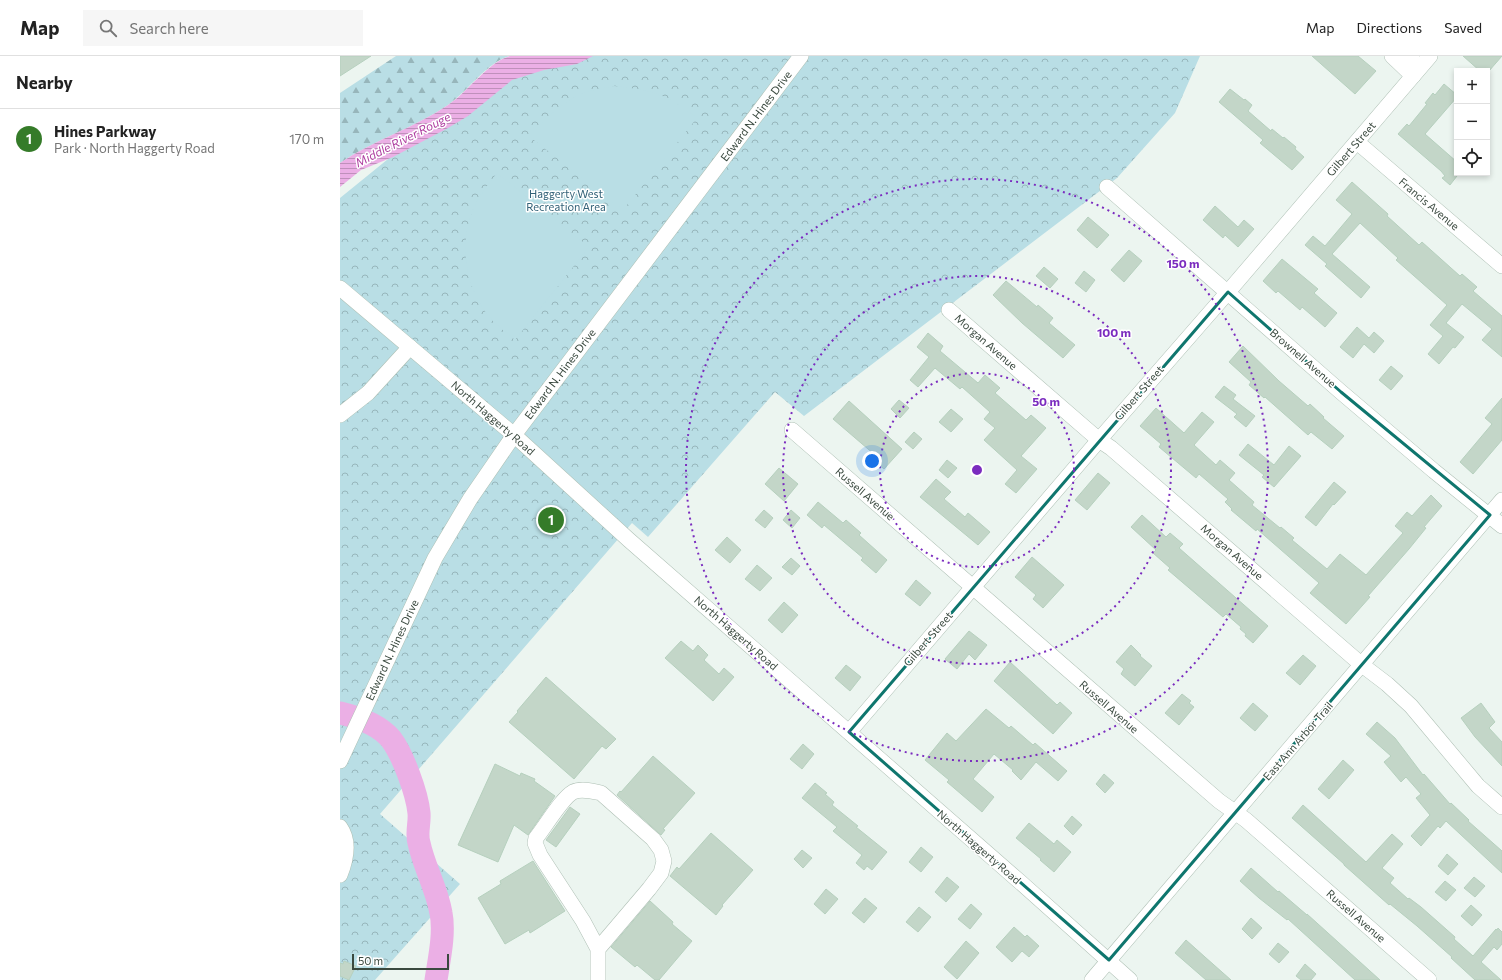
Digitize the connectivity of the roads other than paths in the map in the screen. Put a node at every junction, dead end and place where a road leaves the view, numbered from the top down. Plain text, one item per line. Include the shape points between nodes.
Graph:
1 (801, 56) edge
2 (1392, 56) edge
3 (1408, 56) edge
4 (1430, 56) edge
5 (1417, 71) junction
6 (1357, 142) junction
7 (1107, 187) dead end
8 (1502, 266) edge
9 (340, 288) edge
10 (1228, 292) junction
11 (949, 310) dead end
12 (410, 347) junction
13 (340, 415) edge
14 (792, 430) dead end
15 (514, 435) junction
16 (1099, 440) junction
17 (1502, 500) edge
18 (1490, 515) junction
19 (1502, 526) edge
20 (972, 588) junction
21 (1362, 665) junction
22 (849, 732) junction
23 (341, 759) edge
24 (1502, 807) edge
25 (1236, 812) junction
26 (340, 827) edge
27 (340, 875) edge
28 (598, 949) junction
29 (1109, 960) junction
30 (598, 980) edge
31 (1092, 980) edge
32 (1130, 980) edge
33 (1429, 980) edge

1 - 15 street, Edward N. Hines Drive
2 - 5 street
3 - 5 street
4 - 5 street, Gilbert Street
5 - 6 street, Gilbert Street
6 - 8 street, Francis Avenue
6 - 10 street, Gilbert Street
7 - 10 street, Brownell Avenue
9 - 12 street, North Haggerty Road
10 - 16 street, Gilbert Street
10 - 18 street, Brownell Avenue via 1353,402
11 - 16 street, Morgan Avenue
12 - 13 street via 368,393
12 - 15 street, North Haggerty Road
14 - 20 street, Russell Avenue
15 - 22 street, North Haggerty Road via 629,540
15 - 23 street, Edward N. Hines Drive via 470,499 435,558
16 - 20 street, Gilbert Street
16 - 21 street, Morgan Avenue
17 - 18 street, East Ann Arbor Trail
18 - 19 street, Brownell Avenue
18 - 21 street, East Ann Arbor Trail
20 - 22 street, Gilbert Street
20 - 25 street, Russell Avenue via 1219,801
21 - 24 street, Morgan Avenue via 1411,706 1478,786
21 - 25 street, East Ann Arbor Trail
22 - 29 street, North Haggerty Road
25 - 29 street, East Ann Arbor Trail
25 - 33 street, Russell Avenue
26 - 27 street via 344,832 346,847 345,864
28 - 28 street via 649,889 661,873 664,862 661,850 653,839 600,793 590,790 574,791 566,797 535,843
28 - 30 street
29 - 31 street, East Ann Arbor Trail
29 - 32 street, North Haggerty Road

